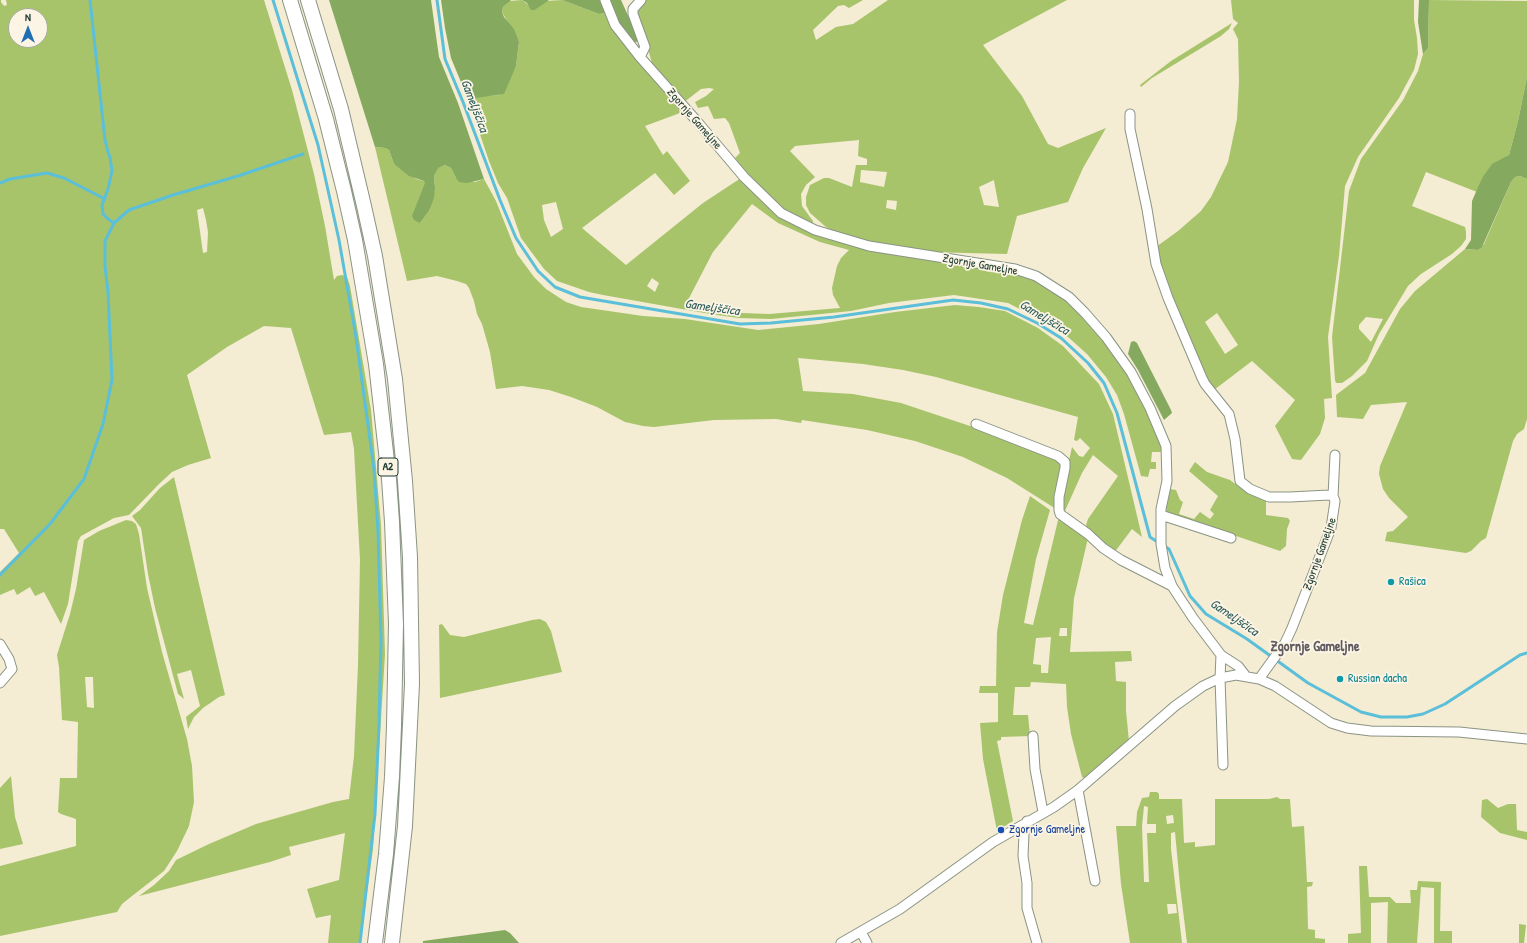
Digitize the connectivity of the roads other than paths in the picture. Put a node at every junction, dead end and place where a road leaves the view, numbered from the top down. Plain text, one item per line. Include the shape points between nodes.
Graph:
1 (290, 0) edge
2 (308, 0) edge
3 (605, 0) edge
4 (641, 0) edge
5 (640, 57) junction
6 (1130, 114) dead end
7 (976, 424) dead end
8 (1335, 455) dead end
9 (1333, 496) junction
10 (1161, 516) junction
11 (1231, 538) dead end
12 (1172, 586) junction
13 (0, 644) edge
14 (1221, 655) junction
15 (1245, 675) junction
16 (1220, 678) junction
17 (1259, 679) junction
18 (0, 683) edge
19 (1033, 736) dead end
20 (1527, 739) edge
21 (1223, 765) dead end
22 (1078, 790) junction
23 (1043, 812) junction
24 (1027, 821) junction
25 (1095, 881) dead end
26 (861, 932) junction
27 (375, 943) edge
28 (392, 943) edge
29 (841, 943) edge
30 (867, 943) edge
31 (1037, 943) edge

1 - 27 highway, A2 via 326,119 352,226 376,364 388,465 394,580 395,690 392,785
2 - 28 highway, A2 via 363,199 395,379 405,481 410,557 412,698 405,826
3 - 5 street, Zgornje Gameljne via 615,25
4 - 5 street via 633,9 645,47
5 - 10 street, Zgornje Gameljne via 744,177 781,213 815,230 869,246 1015,269 1036,276 1069,297 1106,337 1131,372 1161,432 1166,446 1168,466
6 - 9 street via 1130,129 1157,268 1202,378 1229,414 1240,481 1250,489 1269,497
7 - 12 street via 1058,456 1065,462 1059,497 1060,514 1109,552
8 - 9 street, Zgornje Gameljne
9 - 17 street, Zgornje Gameljne via 1334,513 1312,578 1285,643
10 - 11 street
10 - 12 street, Zgornje Gameljne via 1162,554
12 - 14 street, Zgornje Gameljne
13 - 18 street via 12,669
14 - 15 street, Zgornje Gameljne via 1238,666
14 - 16 street
15 - 16 street, Zgornje Gameljne via 1236,674
15 - 17 street, Zgornje Gameljne
16 - 21 street
16 - 22 street, Zgornje Gameljne via 1175,706
17 - 20 street, Zgornje Gameljne via 1275,686 1331,723 1347,728 1371,731 1464,732
19 - 23 street via 1035,769
22 - 23 street, Zgornje Gameljne
22 - 25 street
23 - 24 street, Zgornje Gameljne
24 - 26 street, Zgornje Gameljne via 987,846 900,909
24 - 31 street via 1023,856 1027,908
26 - 29 street, Zgornje Gameljne
26 - 30 street

